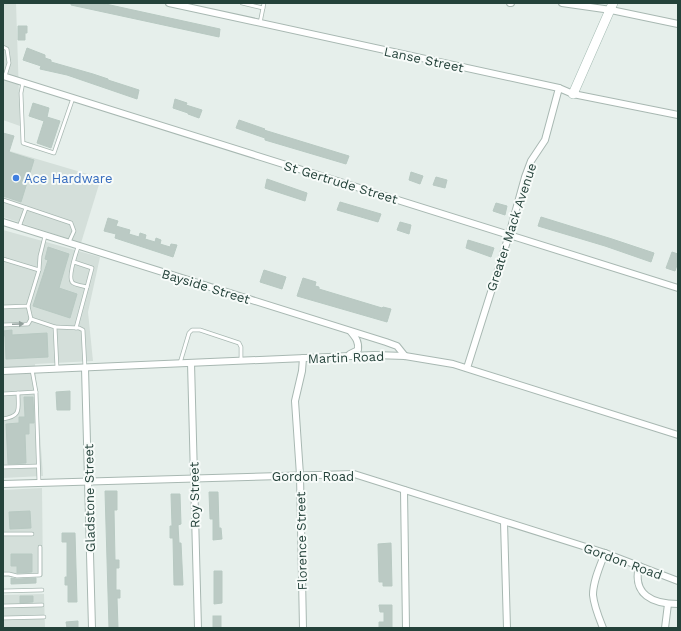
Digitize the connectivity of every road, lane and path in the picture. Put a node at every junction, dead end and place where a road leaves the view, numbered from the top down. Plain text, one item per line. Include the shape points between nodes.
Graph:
1 (169, 3) edge
2 (245, 3) edge
3 (264, 3) edge
4 (562, 3) edge
5 (183, 4) edge
6 (612, 7) edge
7 (263, 8) junction
8 (260, 23) junction
9 (678, 24) edge
10 (3, 47) edge
11 (4, 76) edge
12 (23, 82) junction
13 (559, 88) junction
14 (573, 94) junction
15 (73, 98) junction
16 (678, 115) edge
17 (3, 200) edge
18 (26, 208) junction
19 (3, 222) edge
20 (19, 227) junction
21 (509, 235) junction
22 (45, 236) junction
23 (69, 244) junction
24 (78, 247) junction
25 (3, 259) edge
26 (74, 262) junction
27 (39, 270) junction
28 (87, 287) junction
29 (678, 288) edge
30 (28, 306) junction
31 (3, 307) edge
32 (31, 319) junction
33 (3, 325) edge
34 (55, 327) junction
35 (76, 328) junction
36 (351, 332) junction
37 (405, 356) junction
38 (335, 357) junction
39 (302, 358) junction
40 (241, 361) junction
41 (180, 363) junction
42 (191, 363) junction
43 (85, 368) junction
44 (466, 368) junction
45 (57, 369) junction
46 (32, 370) junction
47 (3, 371) edge
48 (36, 392) junction
49 (18, 393) junction
50 (3, 394) edge
51 (3, 419) edge
52 (678, 435) edge
53 (38, 466) junction
54 (3, 467) edge
55 (300, 475) junction
56 (194, 478) junction
57 (89, 482) junction
58 (3, 484) edge
59 (39, 484) junction
60 (404, 490) junction
61 (504, 522) junction
62 (3, 534) edge
63 (32, 534) dead end
64 (40, 547) dead end
65 (605, 553) junction
66 (640, 566) junction
67 (3, 574) edge
68 (678, 581) edge
69 (42, 590) dead end
70 (3, 591) edge
71 (668, 604) junction
72 (678, 604) edge
73 (42, 605) dead end
74 (3, 606) edge
75 (44, 617) dead end
76 (3, 618) edge
77 (92, 628) edge
78 (198, 628) edge
79 (304, 628) edge
80 (406, 628) edge
81 (507, 628) edge
82 (603, 628) edge
83 (665, 628) edge

1 - 5 street, Lanse Street
2 - 7 lane
3 - 7 lane
4 - 6 street
5 - 8 street, Lanse Street
6 - 9 street
6 - 14 street
7 - 8 lane
8 - 13 street, Lanse Street
10 - 11 lane via 7,49 9,63
11 - 12 street, St Gertrude Street
12 - 15 street, St Gertrude Street
12 - 15 lane via 23,143 54,152
13 - 14 street, Lanse Street
13 - 21 street, Greater Mack Avenue via 545,140 531,161 525,177
14 - 16 street, Lanse Street
15 - 21 street, St Gertrude Street
17 - 18 lane
18 - 20 lane
18 - 23 lane via 71,223 74,231
19 - 20 street, Bayside Street
20 - 22 street, Bayside Street
21 - 29 street, St Gertrude Street
21 - 44 street, Greater Mack Avenue
22 - 23 street, Bayside Street
22 - 27 lane
23 - 24 street, Bayside Street
24 - 26 lane
24 - 36 street, Bayside Street
25 - 27 lane
26 - 28 lane via 71,281
26 - 28 lane via 92,268
27 - 30 lane
28 - 35 lane
30 - 31 lane
30 - 32 lane
33 -> 32 lane via 28,324
32 - 34 lane
34 - 35 lane
34 - 45 lane
35 - 43 lane via 83,332
36 - 37 street, Bayside Street via 397,346
36 - 38 street via 358,341 358,350
37 - 38 street, Martin Road
37 - 44 street, Martin Road
38 - 39 street, Martin Road
39 - 40 street, Martin Road
39 - 55 street, Florence Street via 295,401
40 - 41 lane via 239,343 200,330 192,330 186,340
40 - 42 street, Martin Road
41 - 42 street, Martin Road
41 - 43 street, Martin Road
42 - 56 street, Roy Street
43 - 45 street, Martin Road
43 - 57 street, Gladstone Street
44 - 52 street, Martin Road
45 - 46 street, Martin Road
46 - 47 street, Martin Road
46 - 48 lane
48 - 49 lane
48 - 53 lane
49 - 50 lane
49 - 51 lane via 18,412
53 - 54 lane
53 - 59 lane
55 - 56 street, Gordon Road
55 - 60 street, Gordon Road via 354,474
55 - 79 street, Florence Street
56 - 57 street, Gordon Road
56 - 78 street, Roy Street
57 - 59 street, Gordon Road
57 - 77 street, Gladstone Street
58 - 59 street, Gordon Road
60 - 61 street, Gordon Road
60 - 80 street
61 - 65 street, Gordon Road
61 - 81 street
62 - 63 lane
64 - 67 lane via 40,575
65 - 66 street, Gordon Road
65 - 82 street via 593,595
66 - 68 street, Gordon Road
66 - 71 street via 637,580 641,591 654,600
69 - 70 lane
71 - 72 street
71 - 83 street
73 - 74 lane
75 - 76 lane

